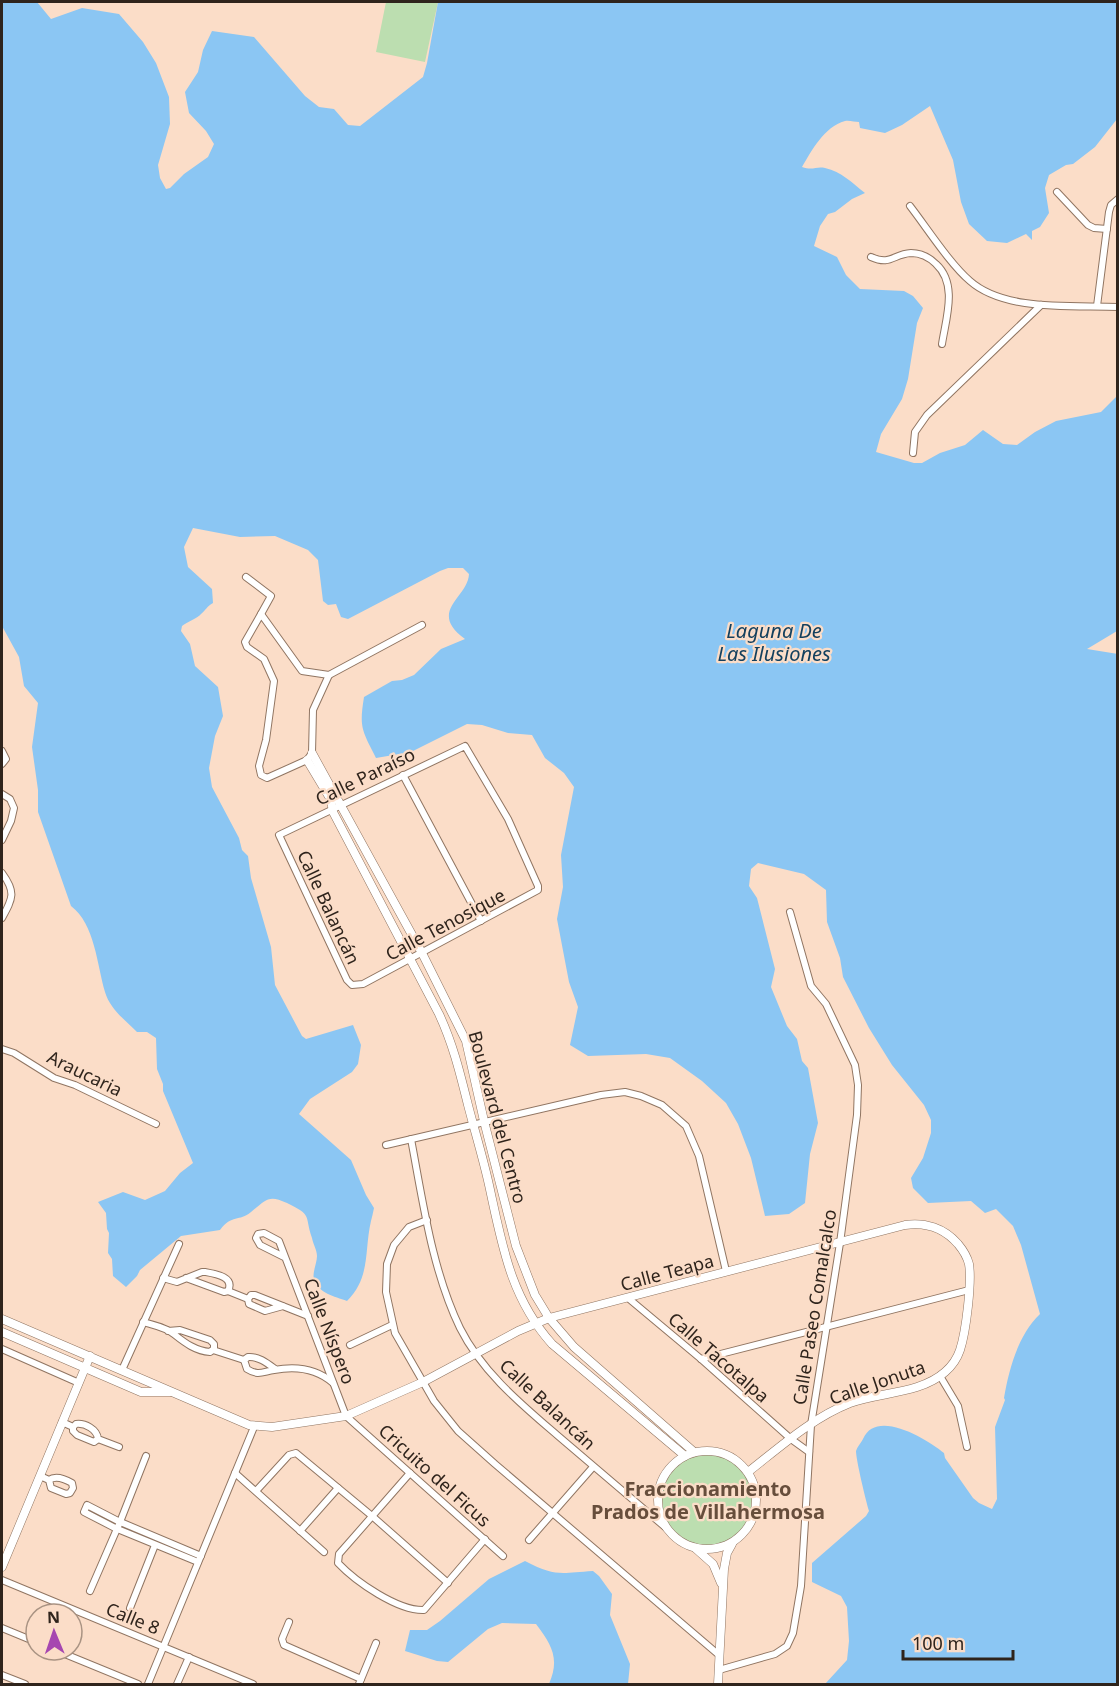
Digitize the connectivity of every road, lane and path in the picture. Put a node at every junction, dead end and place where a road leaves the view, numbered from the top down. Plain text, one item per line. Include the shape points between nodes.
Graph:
1 (1058, 192) dead end
2 (1118, 199) edge
3 (910, 206) dead end
4 (1107, 229) junction
5 (871, 257) dead end
6 (953, 261) junction
7 (942, 270) junction
8 (1041, 305) junction
9 (1097, 306) junction
10 (1118, 307) edge
11 (942, 344) dead end
12 (913, 453) dead end
13 (246, 578) dead end
14 (261, 614) junction
15 (422, 625) dead end
16 (329, 675) junction
17 (2, 751) edge
18 (312, 753) junction
19 (307, 760) junction
20 (2, 764) edge
21 (403, 775) junction
22 (2, 794) edge
23 (332, 794) junction
24 (341, 804) junction
25 (332, 809) junction
26 (279, 836) joint
27 (2, 840) edge
28 (2, 873) edge
29 (537, 883) joint
30 (790, 912) dead end
31 (2, 918) edge
32 (481, 921) junction
33 (422, 953) junction
34 (410, 959) junction
35 (357, 985) joint
36 (2, 1049) edge
37 (483, 1121) junction
38 (156, 1124) dead end
39 (473, 1125) junction
40 (411, 1139) junction
41 (386, 1145) dead end
42 (427, 1220) junction
43 (840, 1243) junction
44 (179, 1244) dead end
45 (284, 1257) junction
46 (726, 1271) junction
47 (163, 1278) junction
48 (186, 1278) junction
49 (969, 1290) junction
50 (228, 1291) junction
51 (628, 1298) junction
52 (248, 1299) junction
53 (283, 1306) junction
54 (308, 1316) junction
55 (549, 1318) junction
56 (2, 1319) edge
57 (144, 1322) junction
58 (536, 1322) junction
59 (392, 1325) junction
60 (826, 1326) junction
61 (168, 1331) junction
62 (2, 1332) edge
63 (350, 1345) dead end
64 (2, 1349) edge
65 (213, 1350) junction
66 (475, 1354) junction
67 (90, 1356) junction
68 (701, 1359) junction
69 (244, 1360) junction
70 (85, 1368) junction
71 (122, 1370) junction
72 (275, 1370) junction
73 (940, 1376) junction
74 (423, 1382) junction
75 (79, 1383) junction
76 (336, 1385) junction
77 (175, 1393) junction
78 (346, 1416) junction
79 (62, 1422) junction
80 (811, 1425) junction
81 (254, 1426) junction
82 (73, 1427) junction
83 (98, 1439) junction
84 (791, 1439) junction
85 (119, 1447) dead end
86 (968, 1447) dead end
87 (694, 1452) junction
88 (809, 1452) junction
89 (146, 1456) dead end
90 (685, 1456) junction
91 (593, 1467) junction
92 (748, 1472) junction
93 (235, 1473) junction
94 (410, 1473) junction
95 (40, 1476) junction
96 (49, 1480) dead end
97 (338, 1488) junction
98 (256, 1491) junction
99 (553, 1513) junction
100 (372, 1516) junction
101 (119, 1526) junction
102 (665, 1527) junction
103 (300, 1531) junction
104 (485, 1539) junction
105 (529, 1540) dead end
106 (153, 1541) junction
107 (735, 1541) junction
108 (694, 1548) junction
109 (324, 1552) dead end
110 (503, 1556) dead end
111 (199, 1559) junction
112 (2, 1567) edge
113 (2, 1580) edge
114 (448, 1582) junction
115 (723, 1590) junction
116 (90, 1591) dead end
117 (130, 1608) dead end
118 (289, 1622) dead end
119 (2, 1628) edge
120 (24, 1637) edge
121 (376, 1643) dead end
122 (164, 1646) junction
123 (719, 1655) junction
124 (189, 1657) junction
125 (84, 1662) edge
126 (718, 1670) junction
127 (2, 1675) edge
128 (360, 1682) edge
129 (25, 1684) edge
130 (138, 1684) edge
131 (148, 1684) edge
132 (177, 1684) edge
133 (253, 1684) edge
134 (718, 1684) edge

1 - 4 street via 1088,225
2 - 4 street via 1110,208
3 - 6 street
4 - 9 street
5 - 7 street via 886,262 906,254 922,254
6 - 7 street
6 - 8 street via 971,282 985,291
7 - 11 street via 949,300
8 - 9 street
8 - 12 street via 927,415 915,432
9 - 10 street
13 - 14 street via 271,596
14 - 16 street via 302,671
14 - 19 street via 245,642 264,659 274,681 259,770 267,778
15 - 16 street
16 - 18 street via 313,710
17 - 20 street via 6,756
18 - 19 street
18 - 23 street, Boulevard del Centro
19 - 23 street, Boulevard del Centro
21 - 24 street, Calle Paraíso
21 - 29 street, Calle Paraíso via 465,746 508,819
21 - 32 street
22 - 27 street via 13,805
23 - 24 street, Boulevard del Centro
23 - 25 street, Boulevard del Centro
24 - 25 street, Calle Paraíso
24 - 33 street, Boulevard del Centro
25 - 26 street, Calle Paraíso
25 - 34 street, Boulevard del Centro
26 - 35 street, Calle Balancán via 347,980
28 - 31 street via 12,893
29 - 32 street, Calle Tenosique via 535,893
30 - 43 street, Calle Paseo Comalcalco via 811,986 836,1024 857,1075 857,1115
32 - 33 street, Calle Tenosique
33 - 34 street, Calle Tenosique
33 - 37 street, Boulevard del Centro via 466,1041
34 - 35 street, Calle Tenosique
34 - 39 street, Boulevard del Centro via 453,1046
36 - 38 street, Araucaria via 54,1078 75,1084
37 - 39 street
37 - 46 street via 619,1092 641,1095 662,1106 682,1122 694,1141
37 - 55 street, Boulevard del Centro via 520,1259
39 - 40 street
39 - 58 street, Boulevard del Centro via 504,1257
40 - 41 street
40 - 42 street, Calle Balancán
42 - 59 street via 405,1231 388,1259 386,1292
42 - 66 street, Calle Balancán via 450,1305
43 - 46 street, Calle Teapa
43 - 49 street, Calle Teapa via 909,1225 939,1229 966,1255
43 - 60 street, Calle Paseo Comalcalco
44 - 47 street
45 - 45 street, Calle Níspero via 277,1238 258,1234 258,1243
45 - 54 street, Calle Níspero
46 - 51 street, Calle Teapa
47 - 48 street via 174,1282
47 - 57 street
48 - 50 street
48 - 50 street via 212,1273 230,1282
49 - 60 street
49 - 73 street, Calle Jonuta via 961,1347
50 - 52 street
51 - 55 street, Calle Teapa
51 - 68 street, Calle Tacotalpa
52 - 53 street via 255,1295
52 - 53 street via 249,1304 265,1311
53 - 54 street
54 - 76 street, Calle Níspero
55 - 58 street, Calle Teapa
55 - 87 street, Boulevard del Centro via 574,1347
56 - 67 street
57 - 61 street
57 - 71 street
58 - 66 street, Calle Teapa
58 - 90 street, Boulevard del Centro via 560,1351
59 - 63 street
59 - 74 street
60 - 68 street
60 - 80 street, Calle Paseo Comalcalco
61 - 65 street via 182,1342 207,1352
61 - 65 street via 180,1329 210,1340
62 - 70 street
64 - 75 street
65 - 69 street
66 - 74 street, Calle Teapa
66 - 91 street, Calle Balancán via 516,1400
67 - 70 street
67 - 71 street
68 - 84 street, Calle Tacotalpa
69 - 72 street via 253,1357
69 - 72 street via 247,1368 256,1373
70 - 75 street
70 - 77 street via 141,1392
71 - 77 street
72 - 76 street via 311,1370
73 - 80 street, Calle Jonuta via 923,1385 853,1402
73 - 86 street via 958,1406
74 - 78 street, Calle Teapa
74 - 99 street via 458,1431
75 - 79 street
76 - 78 street, Calle Níspero
77 - 81 street
78 - 81 street, Calle Teapa via 282,1426
78 - 94 street, Cricuito del Ficus
79 - 82 street
79 - 95 street
80 - 84 street, Calle Jonuta
80 - 88 street, Calle Paseo Comalcalco
81 - 93 street
82 - 83 street via 75,1434 94,1442
82 - 83 street via 80,1423 92,1428
83 - 85 street
84 - 88 street, Calle Tacotalpa
84 - 92 street, Calle Jonuta
87 - 90 street
87 - 92 street via 722,1453 734,1458
88 - 126 street, Calle Paseo Comalcalco via 801,1586 792,1639 775,1654
89 - 101 street
90 - 102 street via 669,1468 659,1487 658,1505
91 - 99 street
91 - 102 street, Calle Balancán
92 - 107 street via 755,1488 756,1507 748,1527
93 - 98 street
93 - 111 street
94 - 100 street
94 - 104 street, Cricuito del Ficus
95 - 96 street
95 - 112 street
97 - 98 street via 294,1453
97 - 100 street
97 - 103 street
98 - 103 street
99 - 105 street
99 - 123 street
100 - 114 street
100 - 114 street via 338,1556 338,1563 354,1578 379,1594 423,1610
101 - 101 street via 87,1505 84,1512
101 - 106 street
101 - 116 street
102 - 108 street
103 - 109 street
104 - 110 street, Cricuito del Ficus
104 - 114 street
106 - 111 street
106 - 117 street
107 - 108 street via 713,1549
107 - 115 street via 727,1556
108 - 115 street via 715,1567
111 - 122 street
113 - 122 street, Calle 8
115 - 123 street
118 - 128 street via 282,1639 284,1645
119 - 120 street
121 - 128 street
122 - 124 street, Calle 8
122 - 131 street
123 - 126 street
124 - 132 street
124 - 133 street, Calle 8
125 - 130 street
126 - 134 street
127 - 129 street

